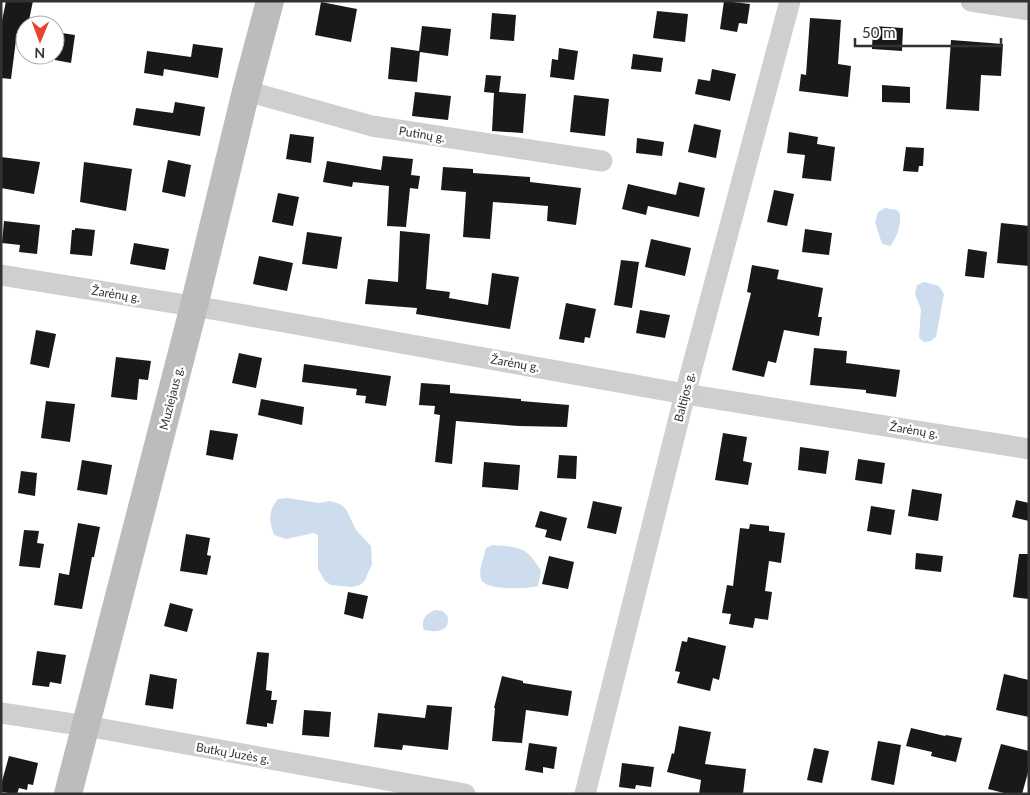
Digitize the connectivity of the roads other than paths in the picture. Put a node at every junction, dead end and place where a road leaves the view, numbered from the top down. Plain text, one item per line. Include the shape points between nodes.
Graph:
1 (270, 1) edge
2 (790, 1) edge
3 (971, 1) edge
4 (1029, 10) edge
5 (246, 91) junction
6 (602, 161) dead end
7 (1, 275) edge
8 (194, 306) junction
9 (685, 394) junction
10 (1029, 448) edge
11 (1, 712) edge
12 (86, 726) junction
13 (68, 794) edge
14 (465, 794) edge
15 (585, 794) edge

1 - 5 main road, Muziejaus g.
2 - 9 street, Baltijos g.
3 - 4 street
5 - 6 street, Putinų g. via 372,126
5 - 8 main road, Muziejaus g.
7 - 8 street, Žarėnų g.
8 - 9 street, Žarėnų g.
8 - 12 main road, Muziejaus g.
9 - 10 street, Žarėnų g.
9 - 15 street, Baltijos g.
11 - 12 street, Butkų Juzės g.
12 - 13 main road, Muziejaus g.
12 - 14 street, Butkų Juzės g.

